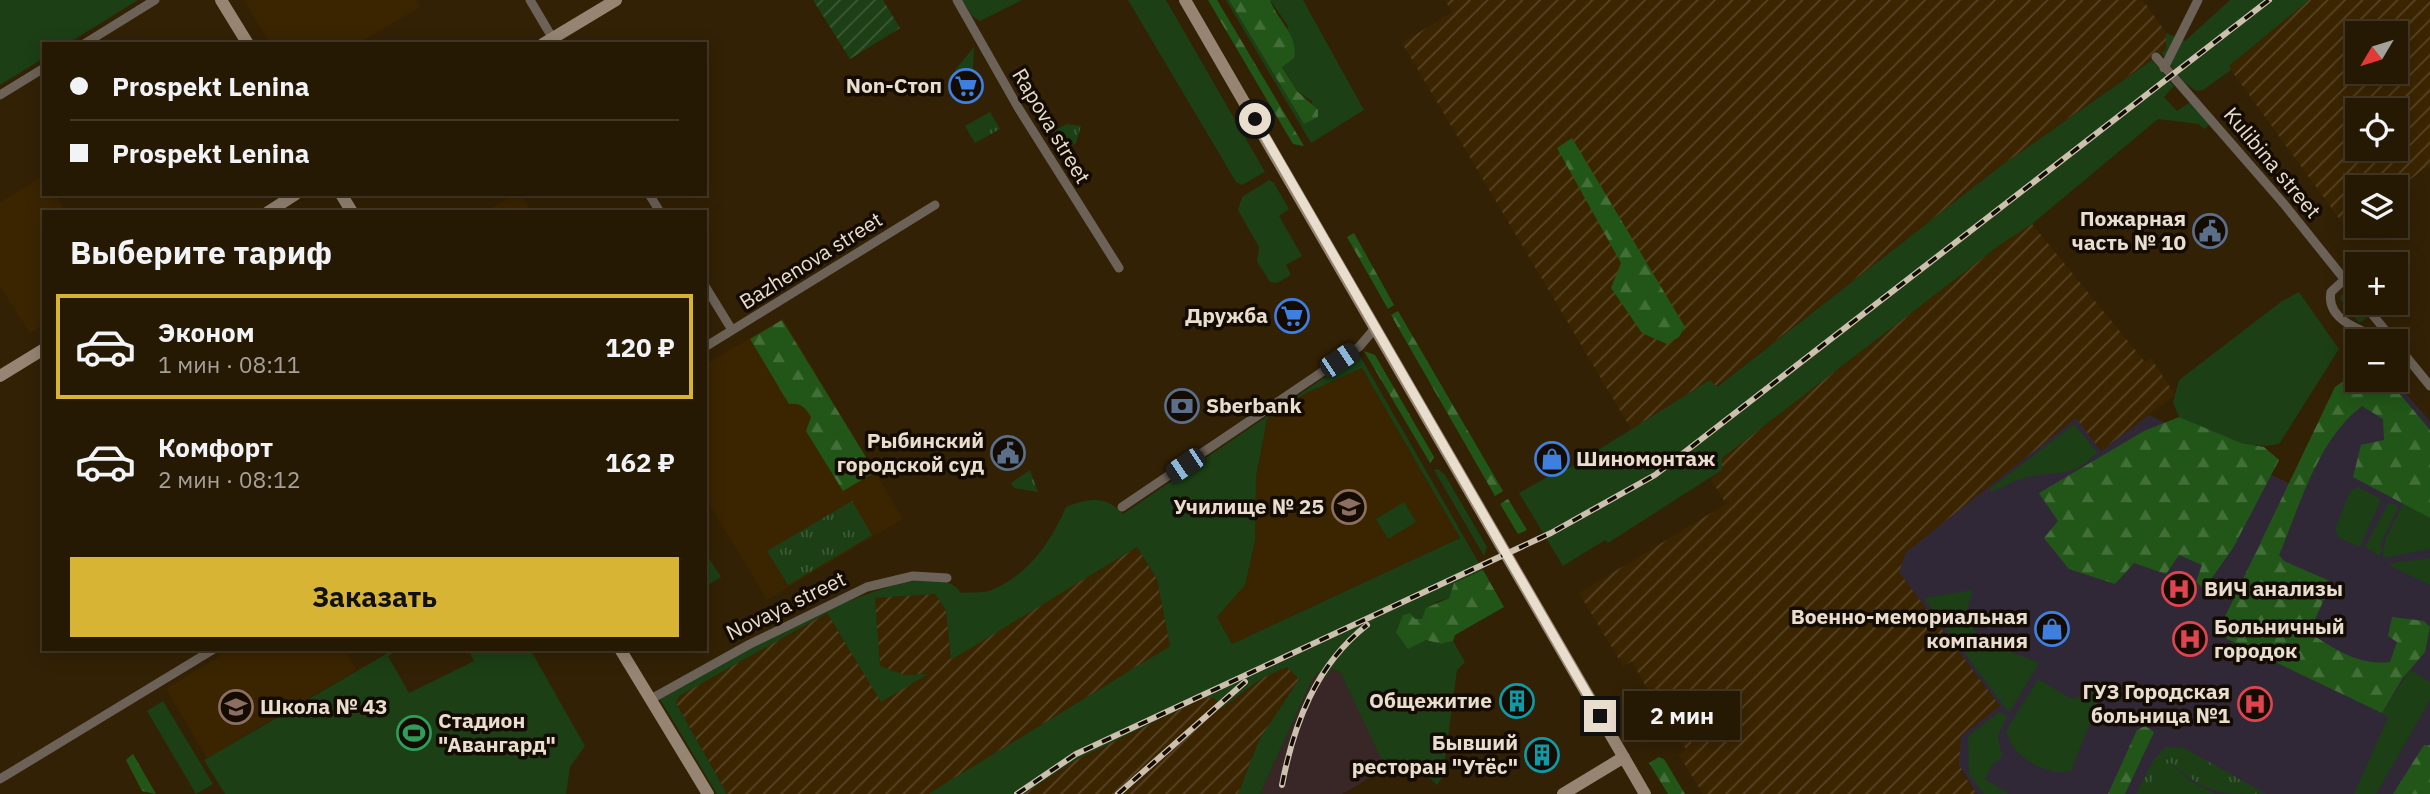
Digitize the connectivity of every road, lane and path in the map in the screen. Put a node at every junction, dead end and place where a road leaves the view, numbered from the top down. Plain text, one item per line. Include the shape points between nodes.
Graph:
1 (156, 0) edge
2 (221, 0) edge
3 (530, 0) edge
4 (615, 0) edge
5 (957, 0) edge
6 (1185, 0) edge
7 (2199, 0) edge
8 (87, 42) edge
9 (247, 42) edge
10 (551, 42) edge
11 (2156, 57) dead end
12 (2164, 68) junction
13 (42, 69) edge
14 (0, 95) edge
15 (293, 196) edge
16 (935, 205) dead end
17 (271, 210) edge
18 (1119, 268) dead end
19 (2345, 279) joint
20 (707, 289) edge
21 (2373, 315) edge
22 (1376, 327) junction
23 (2358, 329) edge
24 (2384, 329) edge
25 (732, 330) junction
26 (707, 345) edge
27 (42, 350) edge
28 (2408, 359) edge
29 (0, 376) edge
30 (2430, 386) edge
31 (1122, 507) dead end
32 (947, 578) dead end
33 (211, 651) edge
34 (621, 651) edge
35 (651, 699) junction
36 (1624, 757) junction
37 (0, 779) edge
38 (705, 790) edge
39 (690, 794) edge
40 (1563, 794) edge
41 (1645, 794) edge

1 - 8 street
2 - 9 main road
3 - 10 street
4 - 10 main road
5 - 18 street, Rapova street
6 - 22 main road
7 - 12 street
11 - 12 street, Kulibina street
12 - 19 street, Kulibina street
13 - 14 street
15 - 17 main road
16 - 25 street, Bazhenova street
19 - 23 street via 2331,292 2333,307
20 - 25 street
21 - 24 street
22 - 31 street via 1359,347
22 - 36 main road
25 - 26 street, Bazhenova street
27 - 29 main road
28 - 30 street
32 - 35 street, Novaya street via 913,576 867,587
33 - 37 street
34 - 35 main road
35 - 38 main road
36 - 40 main road
36 - 41 main road
38 - 39 main road

